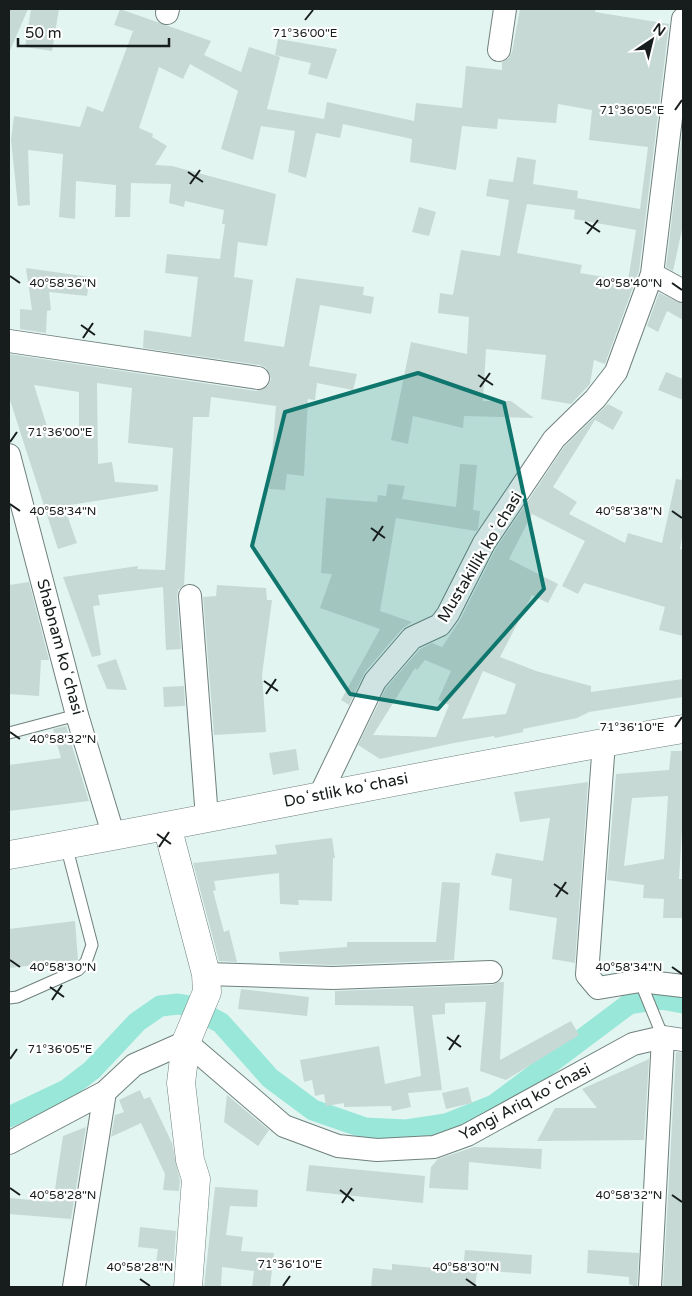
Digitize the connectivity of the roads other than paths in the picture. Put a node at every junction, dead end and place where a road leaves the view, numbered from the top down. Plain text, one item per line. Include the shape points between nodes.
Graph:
1 (505, 9) edge
2 (683, 19) edge
3 (499, 50) dead end
4 (680, 63) edge
5 (652, 274) junction
6 (683, 291) edge
7 (9, 340) edge
8 (258, 378) dead end
9 (9, 455) edge
10 (190, 596) dead end
11 (77, 715) junction
12 (683, 729) edge
13 (9, 733) edge
14 (604, 742) junction
15 (320, 794) junction
16 (207, 818) junction
17 (167, 826) junction
18 (114, 837) junction
19 (66, 845) junction
20 (9, 855) edge
21 (491, 972) dead end
22 (207, 983) junction
23 (642, 985) junction
24 (683, 986) edge
25 (9, 998) edge
26 (668, 1033) edge
27 (190, 1035) junction
28 (105, 1092) junction
29 (9, 1143) edge
30 (74, 1287) edge
31 (188, 1287) edge
32 (650, 1287) edge

1 - 3 street
2 - 4 street, Mustakillik koʻchasi
4 - 5 street, Mustakillik koʻchasi
5 - 6 street
5 - 15 street, Mustakillik koʻchasi via 616,372 595,399 554,439 484,543 440,625 412,638 374,681
7 - 8 street
9 - 11 street, Shabnam koʻchasi
10 - 16 street
11 - 13 lane
11 - 18 street, Shabnam koʻchasi
12 - 14 street, Doʻstlik koʻchasi
14 - 15 street, Doʻstlik koʻchasi
14 - 23 street via 587,975 598,988
15 - 16 street, Doʻstlik koʻchasi
16 - 17 street, Doʻstlik koʻchasi
17 - 18 street, Doʻstlik koʻchasi
17 - 22 street
18 - 19 street, Doʻstlik koʻchasi
19 - 20 street, Doʻstlik koʻchasi
19 - 25 lane via 92,945 86,962 78,970
21 - 22 street
22 - 27 street
23 - 24 street
23 - 26 lane
26 - 27 street, Yangi Ariq koʻchasi via 633,1044 467,1135 434,1147 377,1150 338,1146 284,1126
26 - 32 street
27 - 28 street via 134,1065
27 - 31 street via 181,1083 190,1160 196,1179
28 - 29 street
28 - 30 street

